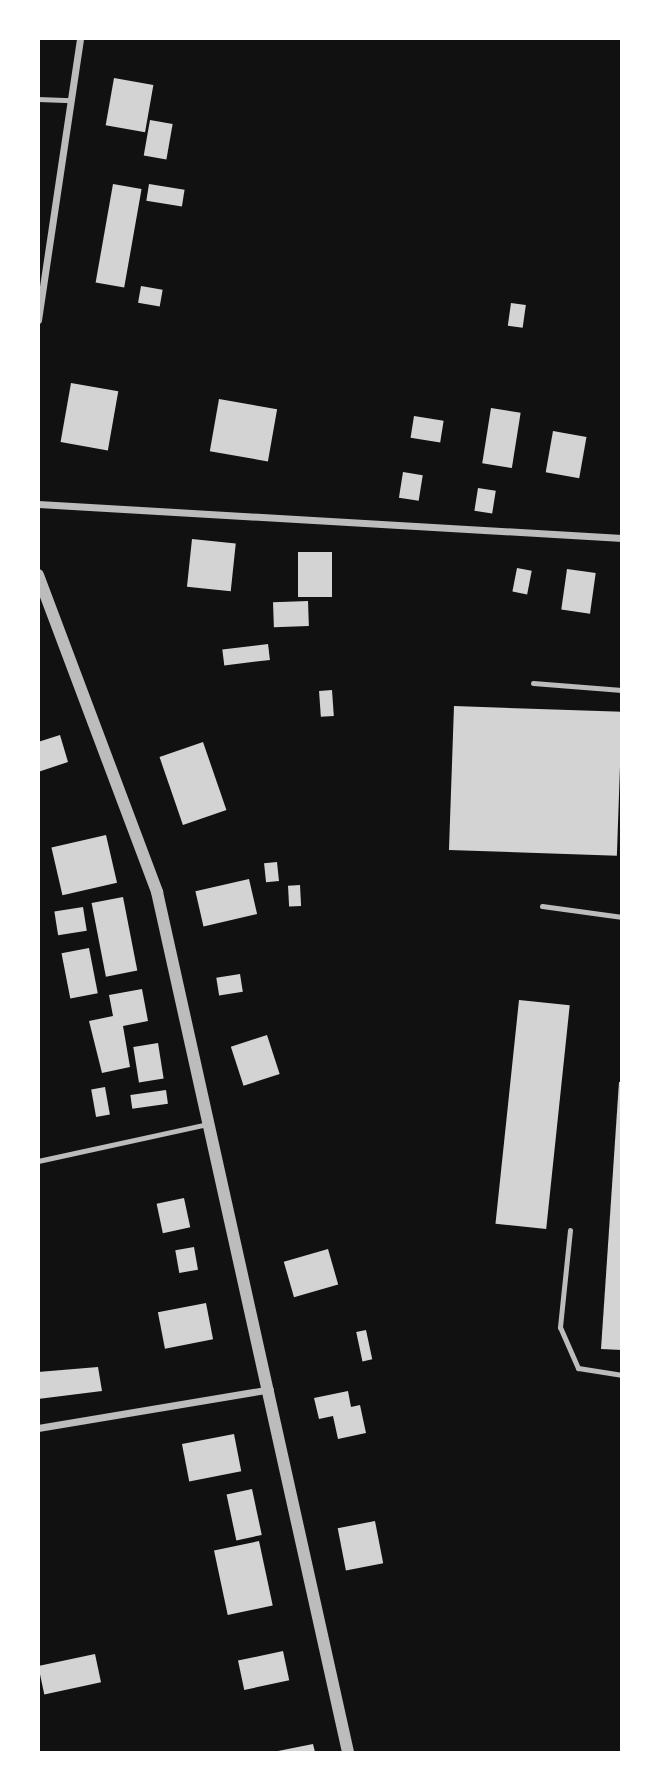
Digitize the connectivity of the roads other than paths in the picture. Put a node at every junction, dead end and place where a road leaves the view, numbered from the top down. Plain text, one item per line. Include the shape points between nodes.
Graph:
1 (80, 38) edge
2 (38, 99) edge
3 (71, 100) junction
4 (38, 320) edge
5 (38, 504) edge
6 (621, 538) edge
7 (38, 575) edge
8 (533, 683) dead end
9 (621, 690) edge
10 (542, 906) dead end
11 (621, 917) edge
12 (210, 1123) junction
13 (38, 1161) edge
14 (570, 1230) dead end
15 (621, 1375) edge
16 (270, 1389) junction
17 (38, 1428) edge
18 (348, 1752) edge

1 - 3 street
2 - 3 lane
3 - 4 street
5 - 6 street
7 - 12 street via 157,892
8 - 9 lane
10 - 11 lane
12 - 13 lane
12 - 16 street
14 - 15 lane via 560,1327 578,1368
16 - 17 street
16 - 18 street

